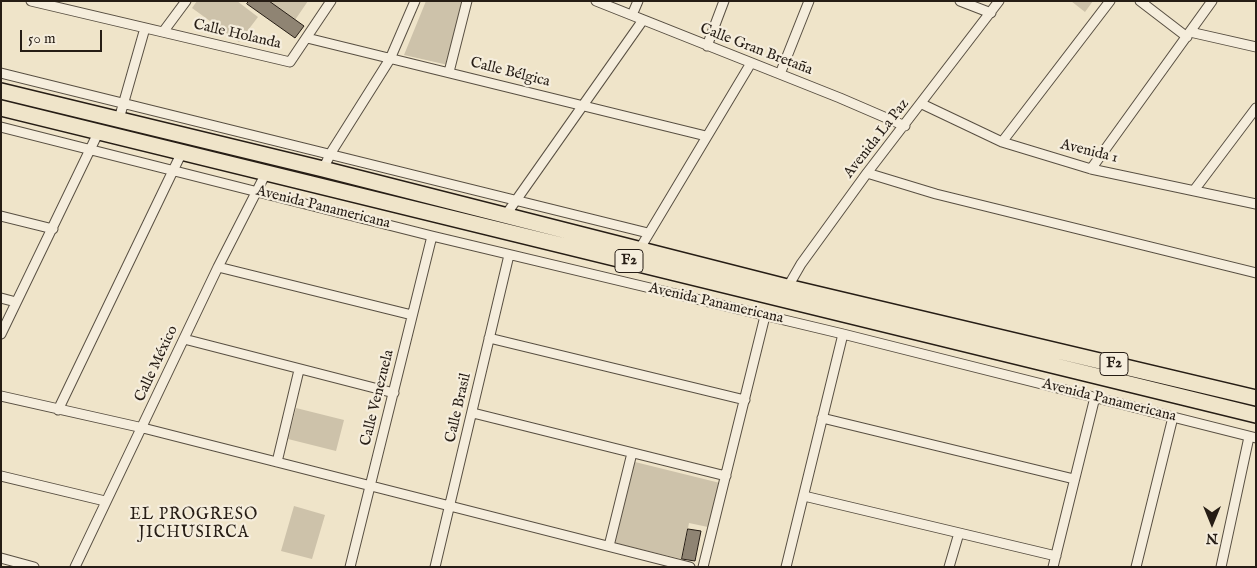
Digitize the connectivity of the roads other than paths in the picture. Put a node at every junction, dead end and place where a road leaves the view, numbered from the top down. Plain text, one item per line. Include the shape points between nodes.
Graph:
1 (31, 1) edge
2 (186, 1) edge
3 (331, 1) edge
4 (415, 1) edge
5 (467, 1) edge
6 (596, 1) edge
7 (638, 1) edge
8 (724, 1) edge
9 (809, 1) edge
10 (960, 1) edge
11 (999, 1) edge
12 (1110, 1) edge
13 (1140, 1) edge
14 (1212, 1) edge
15 (62, 4) edge
16 (990, 14) junction
17 (632, 15) junction
18 (643, 20) junction
19 (145, 28) junction
20 (163, 32) junction
21 (1189, 34) junction
22 (307, 38) junction
23 (707, 46) junction
24 (1256, 47) edge
25 (390, 59) junction
26 (751, 63) junction
27 (449, 72) junction
28 (1, 73) edge
29 (780, 74) junction
30 (1, 91) edge
31 (123, 104) junction
32 (922, 104) junction
33 (582, 105) junction
34 (1, 108) edge
35 (1256, 108) edge
36 (119, 119) junction
37 (905, 126) junction
38 (1, 127) edge
39 (99, 131) junction
40 (706, 136) junction
41 (1002, 142) junction
42 (90, 149) junction
43 (182, 152) junction
44 (330, 155) junction
45 (324, 169) junction
46 (1091, 169) junction
47 (173, 170) junction
48 (266, 173) junction
49 (867, 173) junction
50 (1195, 189) junction
51 (256, 191) junction
52 (515, 200) junction
53 (1254, 201) edge
54 (1, 216) edge
55 (504, 216) junction
56 (53, 229) junction
57 (648, 233) junction
58 (432, 236) junction
59 (639, 250) junction
60 (509, 254) junction
61 (218, 267) junction
62 (1256, 273) edge
63 (785, 292) junction
64 (1, 298) edge
65 (16, 302) junction
66 (412, 315) junction
67 (765, 316) junction
68 (1, 334) edge
69 (842, 334) junction
70 (184, 338) junction
71 (489, 338) junction
72 (299, 370) junction
73 (394, 393) junction
74 (1, 396) edge
75 (1095, 397) junction
76 (1256, 398) edge
77 (745, 400) junction
78 (58, 410) junction
79 (472, 413) junction
80 (1256, 415) edge
81 (1173, 417) junction
82 (822, 418) junction
83 (143, 428) junction
84 (1252, 437) edge
85 (632, 452) junction
86 (277, 462) junction
87 (1, 476) edge
88 (726, 476) junction
89 (1074, 479) junction
90 (370, 487) junction
91 (804, 496) junction
92 (105, 501) junction
93 (450, 506) junction
94 (958, 532) junction
95 (609, 546) junction
96 (1056, 556) junction
97 (1, 558) edge
98 (34, 567) edge
99 (75, 567) edge
100 (350, 567) edge
101 (435, 567) edge
102 (690, 567) edge
103 (703, 567) edge
104 (786, 567) edge
105 (949, 567) edge
106 (1053, 567) edge
107 (1136, 567) edge
108 (1221, 567) edge

1 - 15 street, Calle Holanda
2 - 20 street
3 - 22 street
4 - 25 street
5 - 27 street
6 - 17 street, Calle Gran Bretaña
7 - 17 street
8 - 23 street
9 - 29 street
10 - 16 street
11 - 16 street, Avenida La Paz
12 - 41 street
13 - 21 street
14 - 21 street
15 - 19 street, Calle Holanda
16 - 32 street, Avenida La Paz
17 - 18 street, Calle Gran Bretaña
18 - 23 street, Calle Gran Bretaña
18 - 33 street
19 - 20 street, Calle Holanda
19 - 31 street
20 - 22 street, Calle Holanda via 290,62
21 - 24 street
21 - 46 street
22 - 25 street, Calle Bélgica
23 - 26 street, Calle Gran Bretaña
25 - 27 street, Calle Bélgica
25 - 44 street
26 - 29 street, Calle Gran Bretaña
26 - 40 street
27 - 33 street, Calle Bélgica
28 - 31 street
29 - 37 street, Calle Gran Bretaña
30 - 36 highway, Avenida Panamericana / F2
31 - 36 street
31 - 44 street
32 - 37 street, Avenida La Paz
32 - 41 street, Avenida 1
33 - 40 street, Calle Bélgica
33 - 52 street
34 - 39 highway, Avenida Panamericana / F2
35 - 50 street
36 - 45 highway, Avenida Panamericana / F2
37 - 49 street, Avenida La Paz
38 - 42 street, Avenida Panamericana
39 - 42 street
39 - 43 highway, Avenida Panamericana / F2
40 - 57 street
41 - 46 street, Avenida 1
42 - 47 street, Avenida Panamericana
42 - 56 street
43 - 47 street
43 - 48 highway, Avenida Panamericana / F2
44 - 45 street
44 - 52 street
45 - 55 highway, Avenida Panamericana / F2
46 - 50 street, Avenida 1
47 - 51 street, Avenida Panamericana
47 - 78 street
48 - 51 street, Calle México
48 - 63 highway, Avenida Panamericana / F2
49 - 62 street via 936,194
49 - 63 street, Avenida La Paz via 801,264
50 - 53 street, Avenida 1
51 - 58 street, Avenida Panamericana
51 - 61 street, Calle México
52 - 55 street
52 - 57 street
54 - 56 street
55 - 59 highway, Avenida Panamericana / F2
56 - 65 street
57 - 59 street
58 - 60 street, Avenida Panamericana
58 - 66 street, Calle Venezuela
59 - 63 highway, Avenida Panamericana / F2
60 - 67 street, Avenida Panamericana
60 - 71 street, Calle Brasil
61 - 66 street
61 - 70 street, Calle México
63 - 76 highway, Avenida Panamericana / F2
63 - 80 highway, Avenida Panamericana / F2
64 - 65 street
65 - 68 street
66 - 73 street, Calle Venezuela
67 - 69 street, Avenida Panamericana
67 - 77 street
69 - 75 street, Avenida Panamericana
69 - 82 street
70 - 72 street
70 - 83 street, Calle México
71 - 77 street
71 - 79 street, Calle Brasil
72 - 73 street
72 - 86 street
73 - 90 street, Calle Venezuela
74 - 78 street
75 - 81 street, Avenida Panamericana
75 - 89 street
77 - 88 street
78 - 83 street
79 - 85 street
79 - 93 street, Calle Brasil
81 - 84 street, Avenida Panamericana
81 - 107 street
82 - 89 street
82 - 91 street
83 - 86 street
83 - 92 street, Calle México
84 - 108 street
85 - 88 street
85 - 95 street
86 - 90 street
87 - 92 street
88 - 103 street
89 - 96 street
90 - 93 street
90 - 100 street, Calle Venezuela
91 - 94 street
91 - 104 street
92 - 99 street, Calle México
93 - 95 street
93 - 101 street, Calle Brasil
94 - 96 street
94 - 105 street
95 - 102 street
96 - 106 street
97 - 98 street

